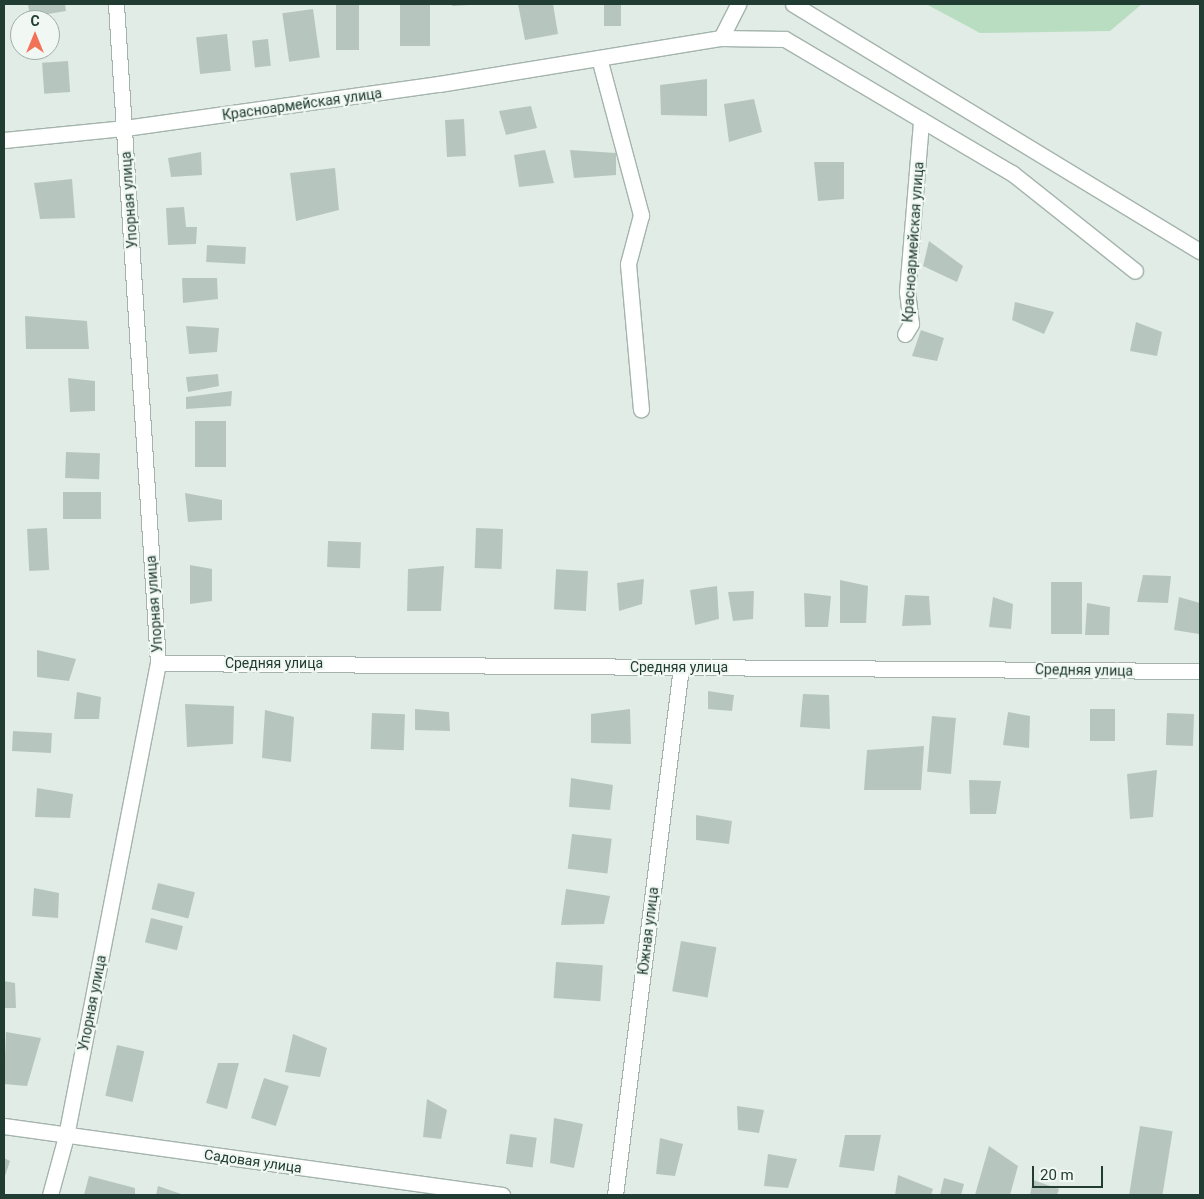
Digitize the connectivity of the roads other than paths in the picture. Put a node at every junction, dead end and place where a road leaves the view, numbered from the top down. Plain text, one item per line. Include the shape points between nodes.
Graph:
1 (116, 4) edge
2 (738, 4) edge
3 (793, 4) edge
4 (721, 38) junction
5 (599, 58) junction
6 (921, 120) junction
7 (125, 128) junction
8 (4, 140) edge
9 (1200, 251) edge
10 (1135, 271) dead end
11 (905, 334) dead end
12 (641, 409) dead end
13 (158, 663) junction
14 (681, 666) junction
15 (1200, 671) edge
16 (4, 1126) edge
17 (66, 1136) junction
18 (50, 1195) edge
19 (502, 1195) edge
20 (615, 1195) edge

1 - 7 street, Упорная улица
2 - 4 street
3 - 9 street
4 - 5 street, Красноармейская улица
4 - 6 street, Красноармейская улица via 785,39
5 - 7 street, Красноармейская улица
5 - 12 street via 641,215 628,264
6 - 10 street, Красноармейская улица via 1012,173
6 - 11 street, Красноармейская улица via 907,292 911,324
7 - 8 street, Красноармейская улица
7 - 13 street, Упорная улица
13 - 14 street, Средняя улица
13 - 17 street, Упорная улица
14 - 15 street, Средняя улица
14 - 20 street, Южная улица
16 - 17 street, Садовая улица
17 - 18 street, Упорная улица
17 - 19 street, Садовая улица

